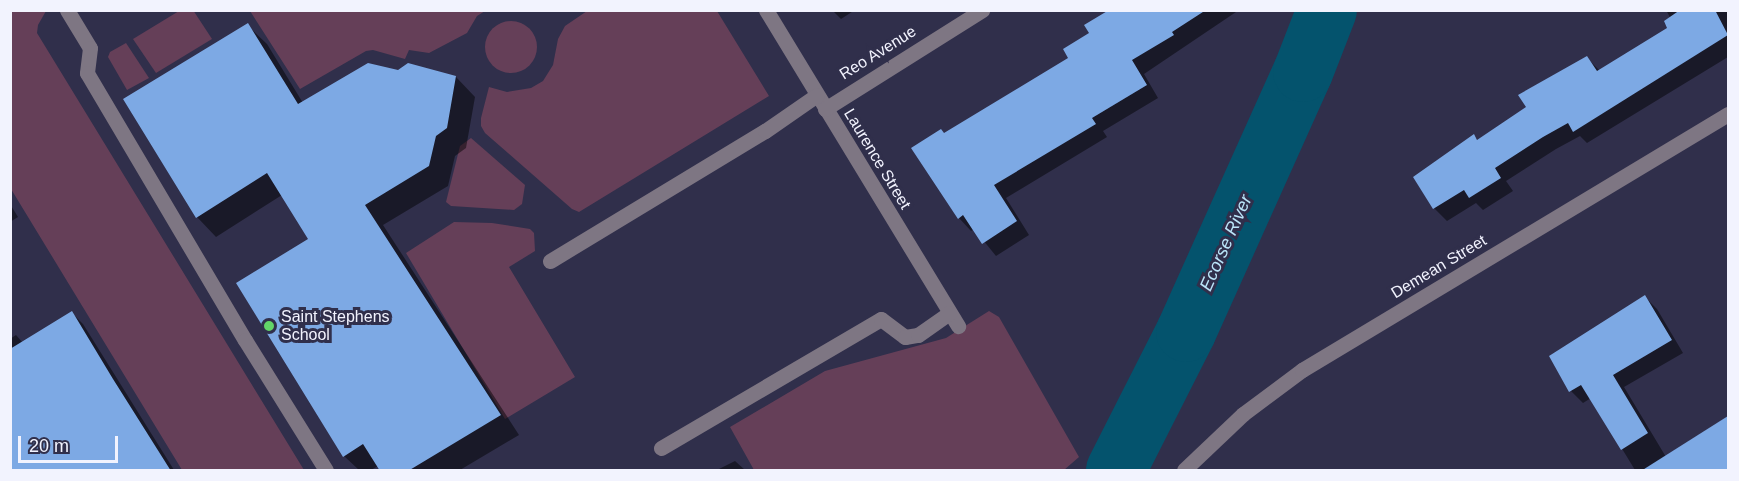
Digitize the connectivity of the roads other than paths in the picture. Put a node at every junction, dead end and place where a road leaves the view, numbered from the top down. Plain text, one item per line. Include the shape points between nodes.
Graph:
1 (67, 10) edge
2 (766, 10) edge
3 (982, 10) edge
4 (817, 95) junction
5 (825, 109) junction
6 (1728, 114) edge
7 (550, 261) dead end
8 (949, 313) junction
9 (958, 326) dead end
10 (660, 448) dead end
11 (326, 471) edge
12 (1184, 471) edge

1 - 11 street via 90,48 87,73
2 - 4 street, Laurence Street
3 - 5 street, Reo Avenue
4 - 5 street, Laurence Street
4 - 7 street via 765,131
5 - 8 street, Laurence Street
6 - 12 street, Demean Street via 1302,370 1243,414
8 - 9 street, Laurence Street
8 - 10 street via 918,335 905,337 881,320

